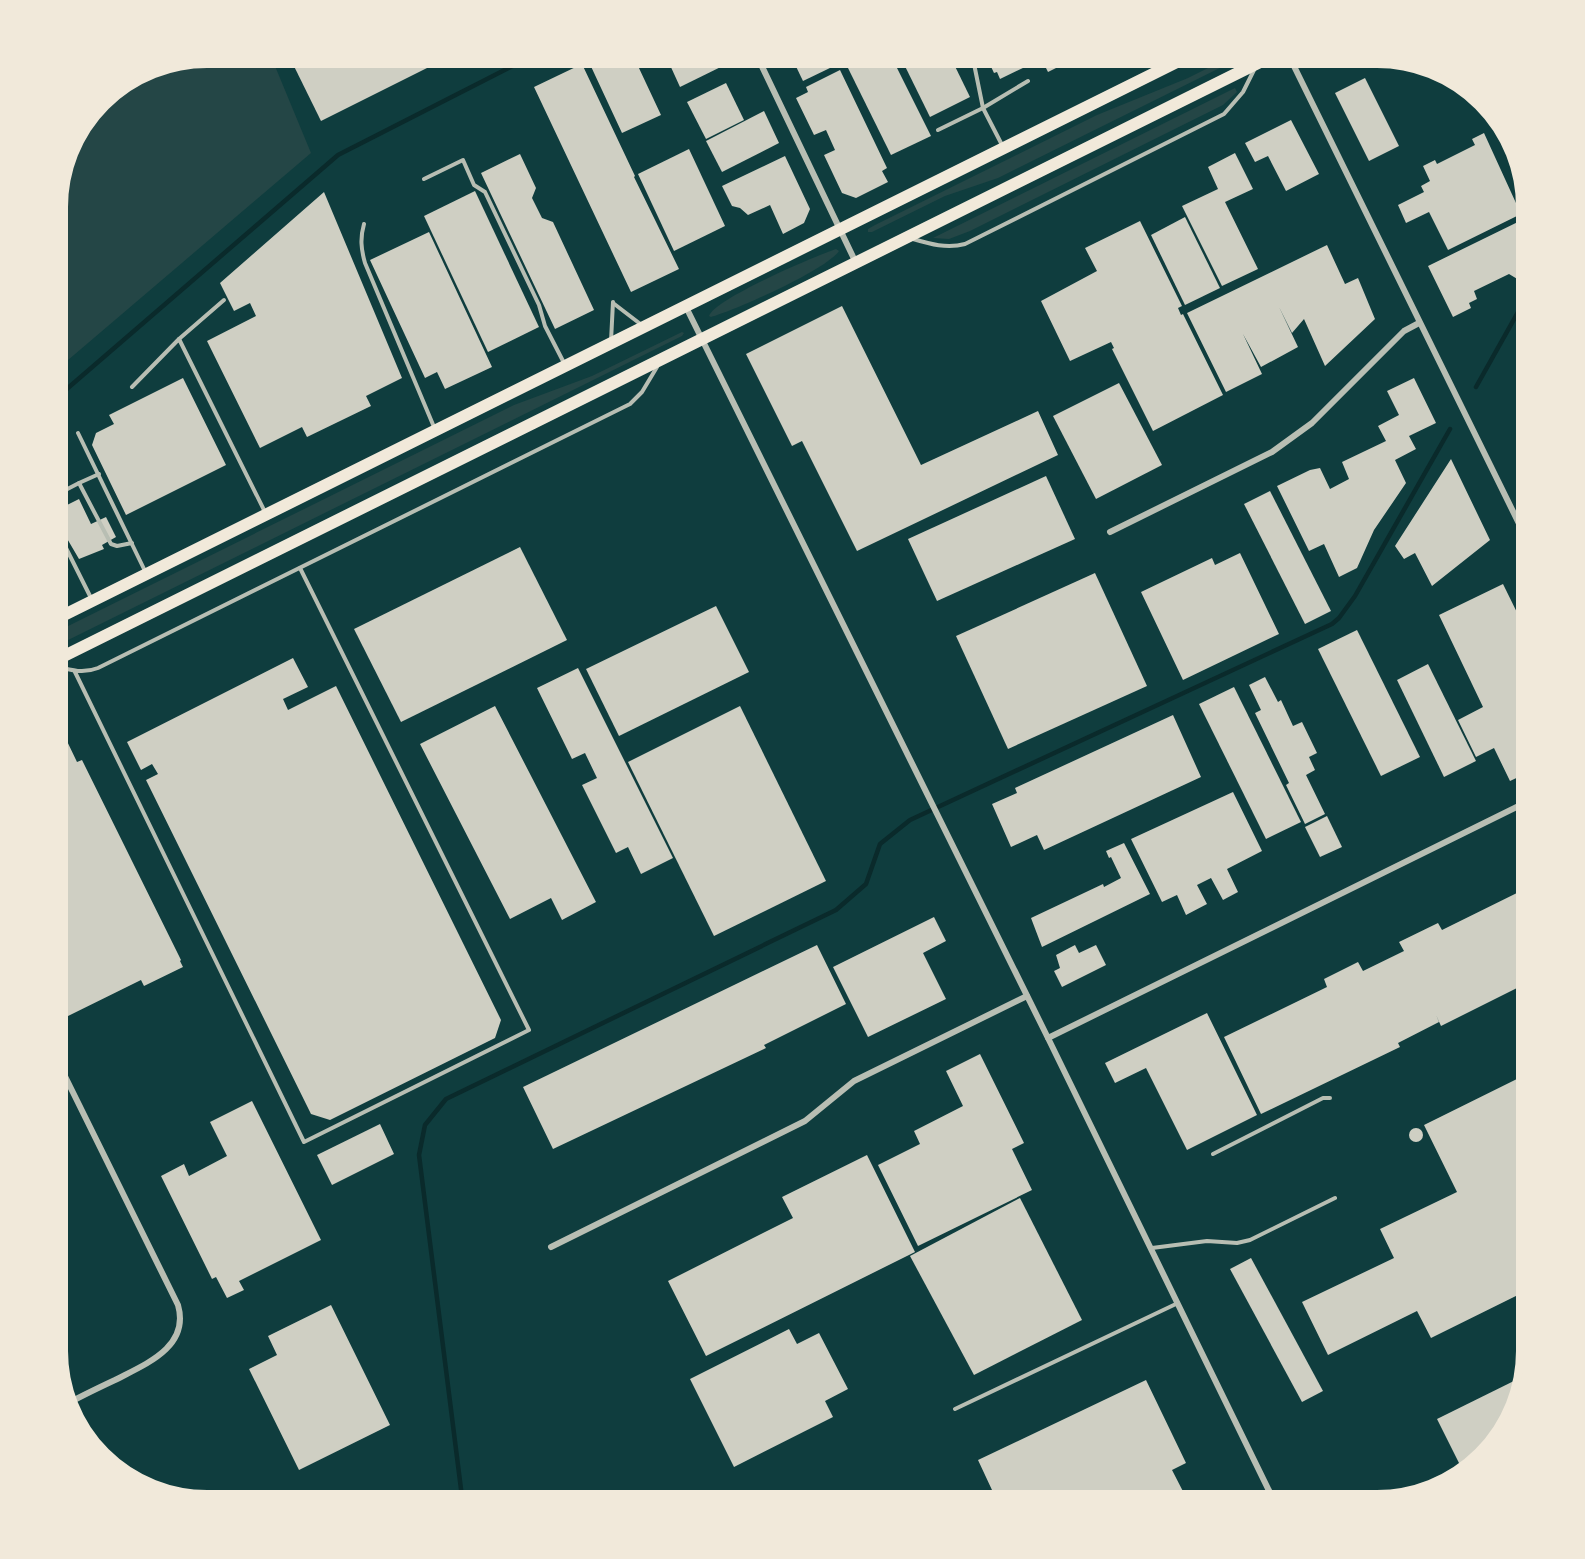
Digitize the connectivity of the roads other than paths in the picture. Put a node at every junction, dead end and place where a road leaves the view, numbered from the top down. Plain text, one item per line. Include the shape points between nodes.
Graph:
1 (761, 65) edge
2 (974, 65) edge
3 (1171, 65) edge
4 (1255, 65) edge
5 (1256, 65) edge
6 (1293, 65) edge
7 (1028, 81) dead end
8 (983, 108) junction
9 (938, 130) dead end
10 (1004, 148) junction
11 (423, 178) dead end
12 (364, 224) dead end
13 (839, 230) junction
14 (908, 237) junction
15 (855, 263) junction
16 (224, 300) dead end
17 (686, 307) junction
18 (1419, 323) junction
19 (645, 327) junction
20 (179, 339) junction
21 (702, 340) junction
22 (611, 344) junction
23 (660, 361) junction
24 (566, 366) junction
25 (132, 387) dead end
26 (436, 431) junction
27 (78, 433) dead end
28 (99, 474) junction
29 (80, 483) junction
30 (65, 491) edge
31 (267, 515) junction
32 (1520, 526) edge
33 (1110, 532) dead end
34 (132, 543) junction
35 (65, 545) edge
36 (300, 568) junction
37 (147, 574) junction
38 (93, 601) junction
39 (65, 614) edge
40 (65, 656) edge
41 (65, 669) edge
42 (75, 672) junction
43 (1520, 805) edge
44 (1027, 996) junction
45 (1048, 1038) junction
46 (64, 1075) edge
47 (1330, 1098) dead end
48 (1213, 1154) dead end
49 (1335, 1198) dead end
50 (551, 1247) dead end
51 (1151, 1248) junction
52 (1178, 1303) junction
53 (73, 1400) edge
54 (955, 1409) dead end
55 (1271, 1494) edge

1 - 13 street
2 - 8 lane
3 - 10 main road
4 - 14 main road
5 - 14 lane via 1243,92 1224,114 986,234 950,246
6 - 18 street
7 - 8 lane
8 - 9 lane
8 - 10 lane
10 - 13 main road
11 - 24 lane via 463,160 474,185 485,192
12 - 26 lane via 360,236 365,263
13 - 15 street
13 - 17 main road
14 - 15 main road
15 - 21 main road
16 - 20 lane
17 - 19 main road
17 - 21 street
18 - 32 street
18 - 33 street via 1404,331 1312,423 1272,452
19 - 22 main road
19 - 22 lane via 613,302
20 - 25 lane
20 - 31 lane
21 - 23 main road
21 - 44 street
22 - 24 main road
23 - 36 lane via 630,404
23 - 40 main road
24 - 26 main road
26 - 31 main road
27 - 28 lane
28 - 29 lane
28 - 34 lane
29 - 30 lane
29 - 34 lane via 111,544
31 - 37 main road
34 - 37 lane
35 - 38 lane
36 - 42 lane via 98,668
36 - 42 lane via 529,1030 304,1142
37 - 38 main road
38 - 39 main road
41 - 42 lane
43 - 45 street
44 - 45 street
44 - 50 street via 854,1081 805,1121
45 - 51 street
46 - 53 street via 180,1313 177,1334 157,1358
47 - 48 lane via 1323,1098
49 - 51 lane via 1250,1240
51 - 52 street
52 - 54 lane
52 - 55 street

